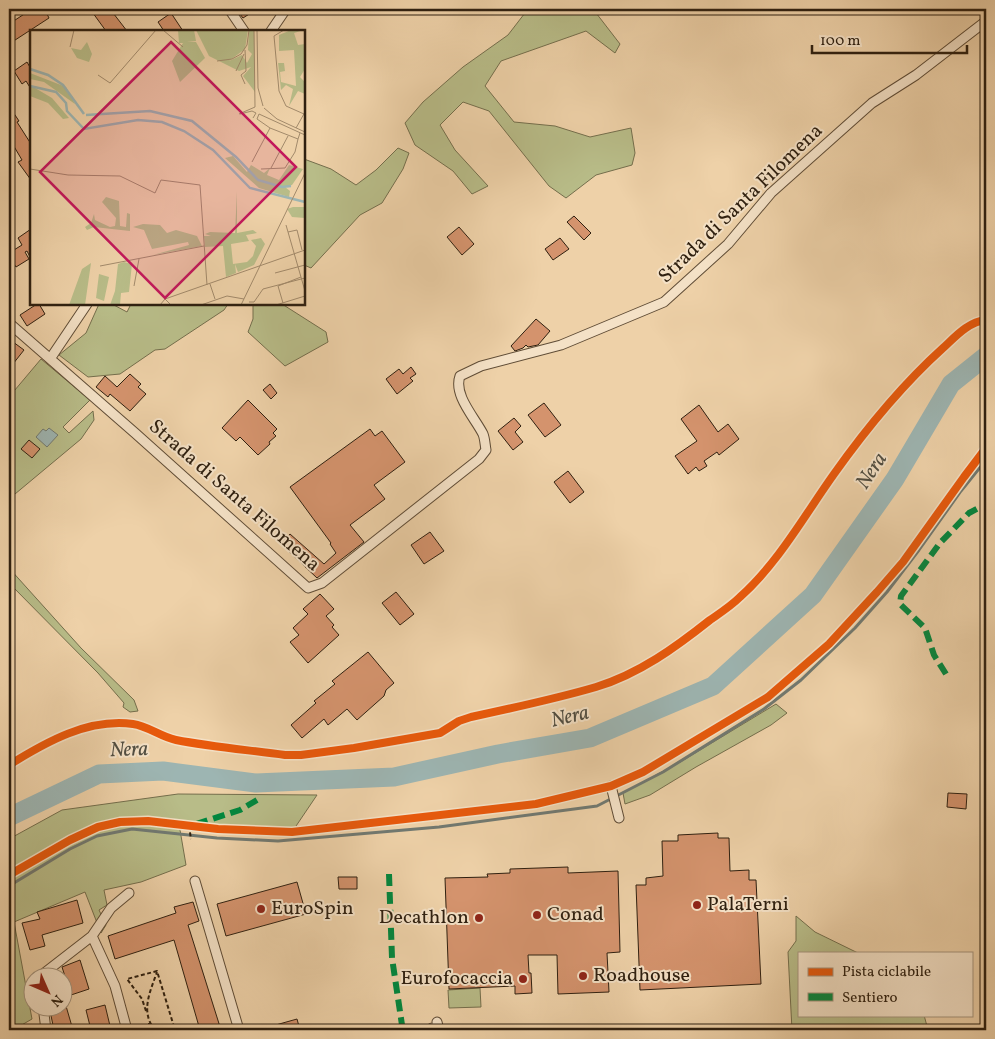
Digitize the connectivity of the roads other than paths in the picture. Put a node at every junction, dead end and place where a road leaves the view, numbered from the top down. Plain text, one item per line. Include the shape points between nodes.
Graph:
1 (229, 9) edge
2 (286, 9) edge
3 (986, 21) edge
4 (243, 30) edge
5 (272, 30) edge
6 (86, 305) edge
7 (9, 323) edge
8 (50, 359) junction
9 (611, 786) dead end
10 (619, 818) dead end
11 (195, 881) dead end
12 (129, 893) dead end
13 (92, 936) junction
14 (54, 966) edge
15 (44, 1016) edge
16 (46, 1030) edge
17 (127, 1030) edge
18 (239, 1030) edge

1 - 4 street
2 - 5 street
3 - 8 street, Strada di Santa Filomena via 916,75 872,103 771,193 728,244 664,302 561,345 481,366 460,376 457,382 462,397 484,436 486,450 479,459 315,586 308,588
6 - 8 street
7 - 8 street, Strada di Santa Filomena
9 - 10 street
11 - 18 street
12 - 13 street via 110,908
13 - 14 street
13 - 17 street via 116,986
15 - 16 street

